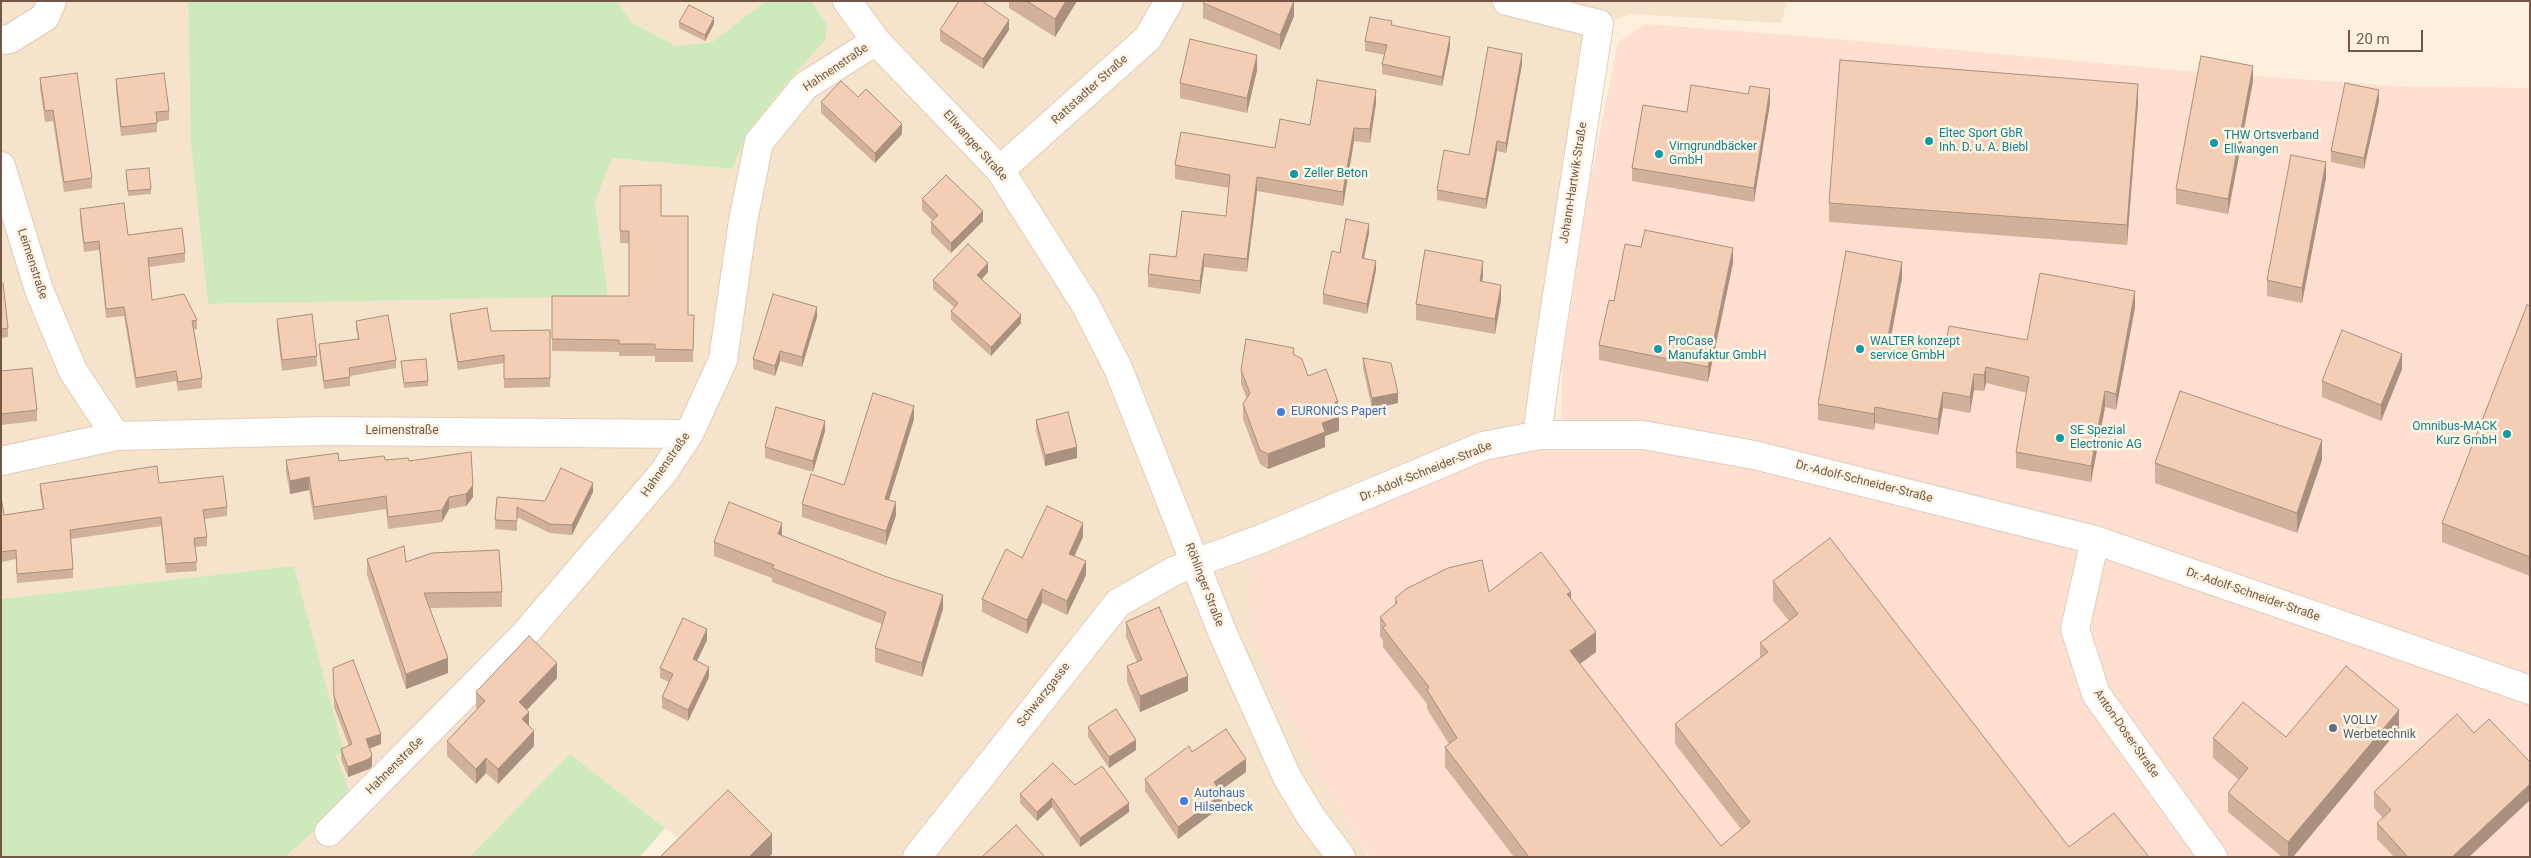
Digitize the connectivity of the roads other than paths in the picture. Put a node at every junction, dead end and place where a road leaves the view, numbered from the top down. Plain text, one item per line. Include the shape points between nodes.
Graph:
1 (52, 1) edge
2 (847, 1) edge
3 (1169, 1) edge
4 (1507, 1) edge
5 (1, 40) edge
6 (876, 41) junction
7 (1, 166) edge
8 (1000, 170) junction
9 (1085, 304) joint
10 (689, 434) junction
11 (1540, 435) junction
12 (116, 436) junction
13 (1, 461) edge
14 (2095, 540) junction
15 (1196, 563) junction
16 (2530, 690) edge
17 (329, 832) dead end
18 (917, 857) edge
19 (1341, 857) edge
20 (2213, 857) edge

1 - 5 street via 46,17 10,39
2 - 6 street, Ellwanger Straße
3 - 8 street, Rattstadter Straße via 1148,38
4 - 11 street, Johann-Hartwik-Straße via 1599,24 1548,354
6 - 8 street, Ellwanger Straße
6 - 10 street, Hahnenstraße via 805,86 759,142 723,360
7 - 12 street, Leimenstraße via 43,299 73,371
8 - 9 street, Ellwanger Straße
9 - 15 street, Röhlinger Straße via 1118,368
10 - 12 street, Leimenstraße via 324,430
10 - 17 street, Hahnenstraße via 663,473 524,635
11 - 14 street, Dr.-Adolf-Schneider-Straße via 1643,435 1754,455
11 - 15 street, Dr.-Adolf-Schneider-Straße via 1483,446
12 - 13 street, Leimenstraße
14 - 16 street, Dr.-Adolf-Schneider-Straße
14 - 20 street, Anton-Doser-Straße via 2075,629 2096,694
15 - 18 street, Schwarzgasse via 1174,571 1118,603
15 - 19 street, Röhlinger Straße via 1223,634 1287,777

